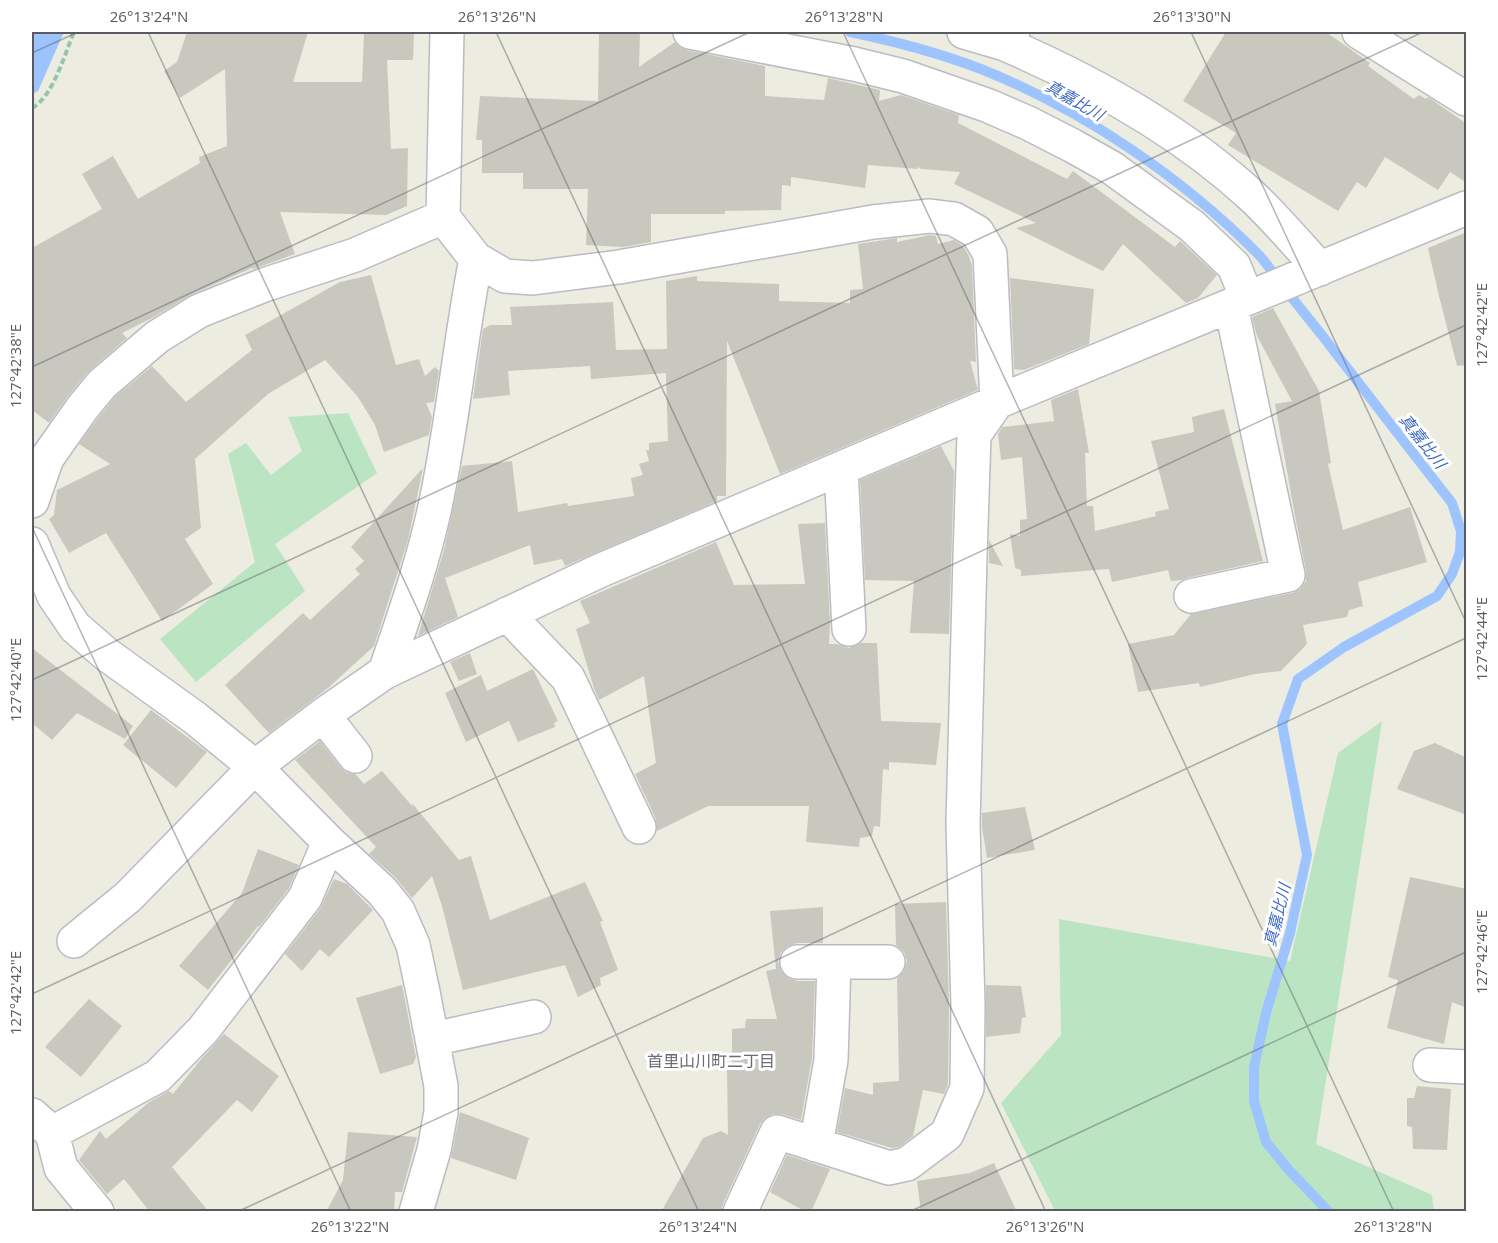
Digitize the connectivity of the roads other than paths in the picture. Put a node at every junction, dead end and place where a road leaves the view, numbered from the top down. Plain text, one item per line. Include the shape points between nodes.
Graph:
1 (447, 32) edge
2 (690, 32) edge
3 (964, 32) edge
4 (1359, 32) edge
5 (1009, 38) edge
6 (1467, 99) edge
7 (1467, 208) edge
8 (443, 217) junction
9 (476, 259) junction
10 (1310, 272) junction
11 (1245, 299) junction
12 (997, 402) junction
13 (39, 456) edge
14 (842, 468) junction
15 (32, 501) edge
16 (32, 544) edge
17 (1191, 596) dead end
18 (507, 614) junction
19 (849, 629) dead end
20 (385, 672) junction
21 (323, 715) junction
22 (355, 756) dead end
23 (255, 767) junction
24 (639, 827) dead end
25 (329, 842) junction
26 (74, 941) dead end
27 (797, 962) dead end
28 (834, 962) junction
29 (888, 962) dead end
30 (534, 1017) dead end
31 (433, 1039) junction
32 (1430, 1065) dead end
33 (1467, 1067) edge
34 (42, 1124) edge
35 (816, 1144) junction
36 (97, 1212) edge
37 (416, 1212) edge
38 (740, 1212) edge

1 - 8 street
2 - 11 street via 903,76 1028,123 1112,168 1192,226 1234,266
3 - 5 street
4 - 6 street
5 - 10 street via 1117,99 1216,166 1254,198
7 - 10 street
8 - 9 street
8 - 13 street via 355,255 199,311 157,337 102,384
9 - 12 street via 505,276 533,278 619,267 873,222 930,216 954,219 977,232 990,254
9 - 20 street via 436,504 416,581
10 - 11 street
11 - 12 street
11 - 17 street via 1288,575
12 - 14 street
12 - 35 street via 974,435 963,824 967,1088 947,1134 907,1164 889,1168
13 - 15 street
14 - 18 street
14 - 19 street
16 - 23 street via 54,596 75,627
18 - 20 street
18 - 24 street via 568,678
20 - 21 street
21 - 22 street
21 - 23 street
23 - 25 street
23 - 26 street via 128,897
25 - 31 street via 398,911 413,945
25 - 34 street via 305,898 202,1030 158,1076
27 - 28 street
28 - 29 street
28 - 35 street via 831,1060
30 - 31 street
31 - 37 street via 441,1112
32 - 33 street
34 - 36 street via 61,1168
35 - 38 street via 777,1132

